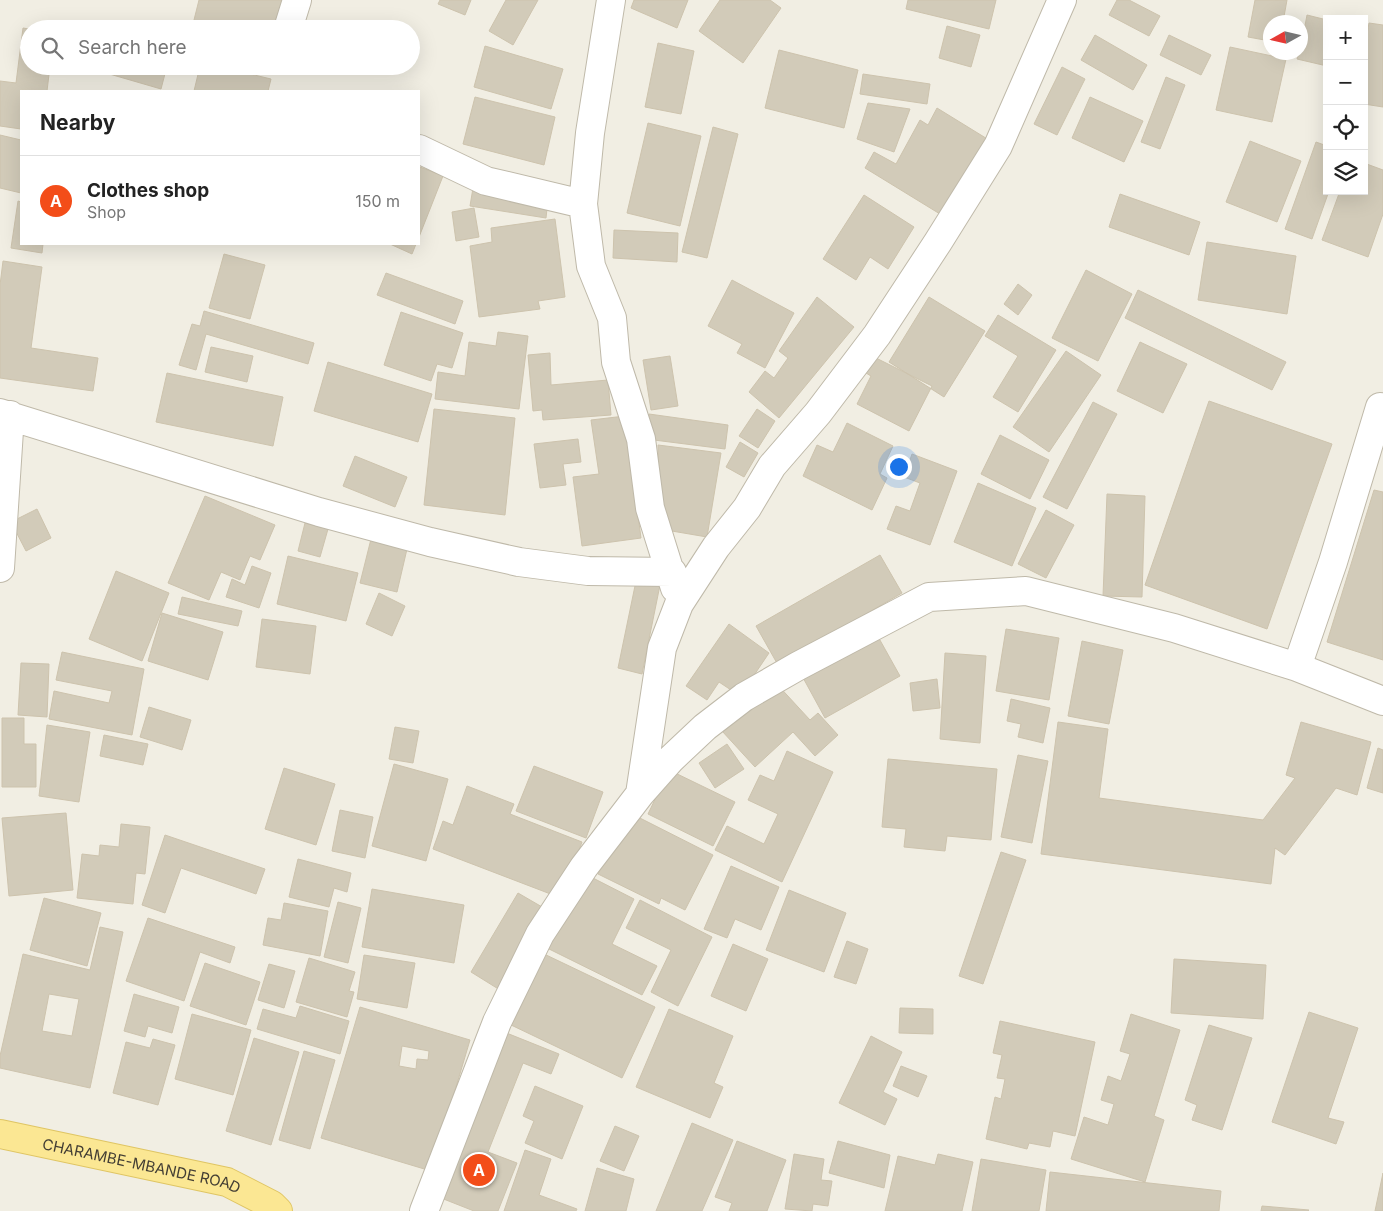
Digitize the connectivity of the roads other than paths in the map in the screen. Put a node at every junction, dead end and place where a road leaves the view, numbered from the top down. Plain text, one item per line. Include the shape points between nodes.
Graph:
1 (297, 0) edge
2 (611, 0) edge
3 (1062, 0) edge
4 (291, 20) edge
5 (420, 149) edge
6 (583, 204) junction
7 (1380, 408) dead end
8 (5, 414) edge
9 (0, 568) edge
10 (672, 572) junction
11 (679, 604) junction
12 (1297, 667) junction
13 (1383, 701) edge
14 (640, 794) junction
15 (0, 1134) edge
16 (278, 1211) edge
17 (424, 1211) edge

1 - 4 street
2 - 6 street via 590,133
3 - 11 street via 998,146 943,234 877,335 818,413 772,466 747,508 716,547
5 - 6 street via 486,181
6 - 10 street via 591,266 612,318 616,362 641,440 650,508
7 - 12 street
8 - 9 street
8 - 10 street via 319,512 430,542 529,564 588,571
10 - 11 street
11 - 14 street via 662,648
12 - 13 street
12 - 14 street via 1174,628 1026,591 929,597 744,697 705,727
14 - 17 street via 584,867 540,934 497,1022
15 - 16 main road, CHARAMBE-MBANDE ROAD via 227,1182

